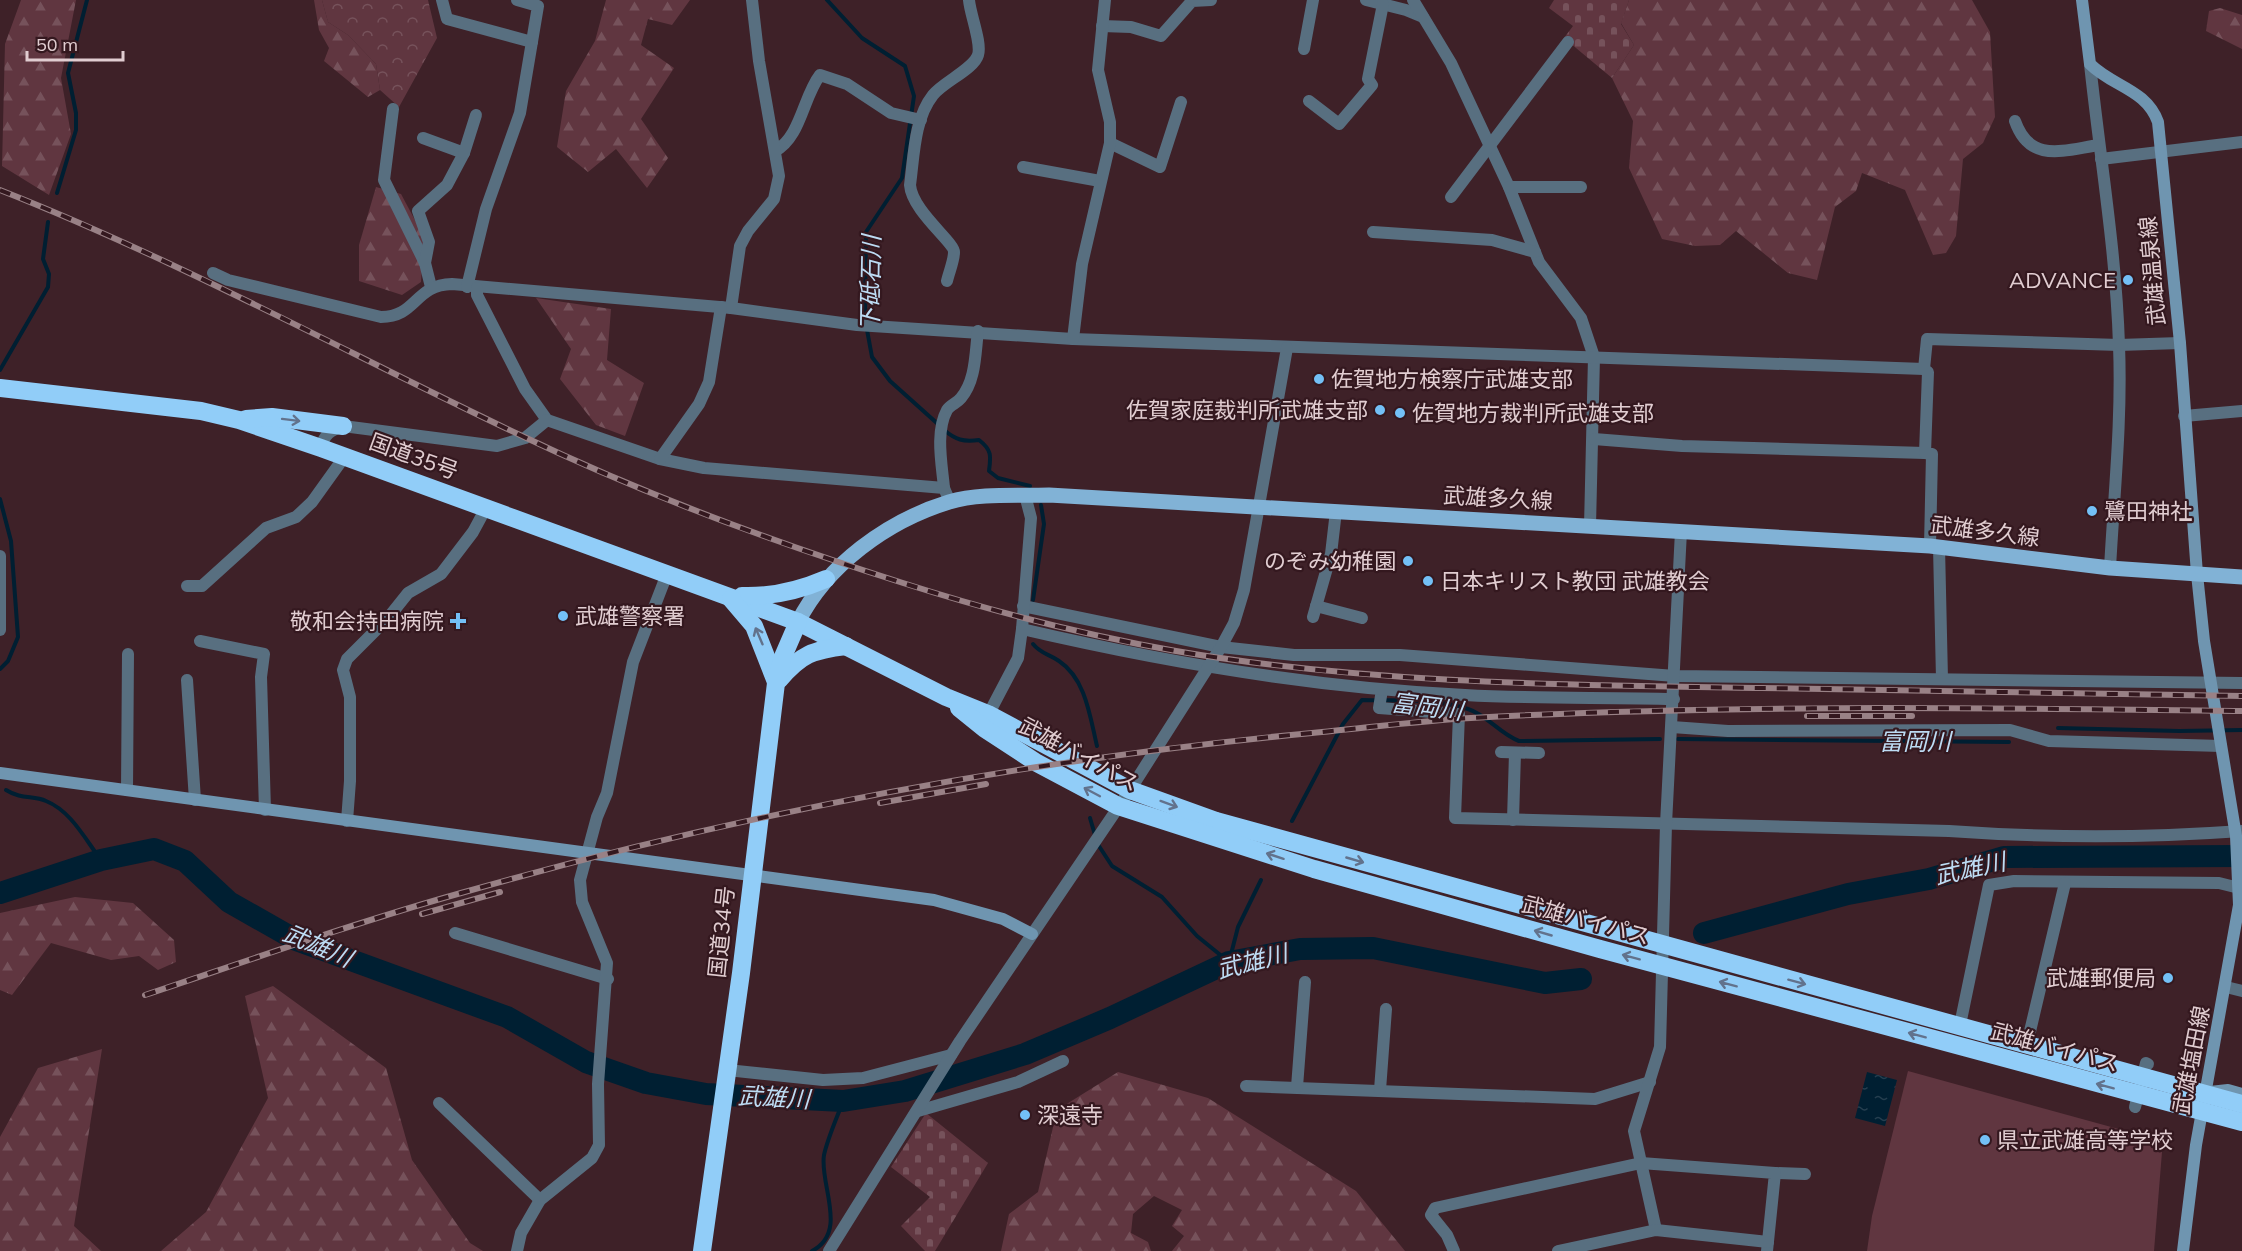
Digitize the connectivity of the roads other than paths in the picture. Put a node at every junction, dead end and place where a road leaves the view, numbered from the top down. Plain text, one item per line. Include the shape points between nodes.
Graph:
1 (442, 0) edge
2 (517, 0) edge
3 (752, 0) edge
4 (969, 0) edge
5 (1105, 0) edge
6 (1211, 0) edge
7 (1313, 0) edge
8 (1366, 0) edge
9 (1413, 0) edge
10 (2082, 0) edge
11 (1383, 4) junction
12 (1423, 17) junction
13 (1102, 26) junction
14 (532, 42) junction
15 (1568, 42) dead end
16 (1304, 49) dead end
17 (2090, 64) junction
18 (1309, 101) dead end
19 (1181, 102) dead end
20 (393, 109) dead end
21 (476, 115) dead end
22 (921, 120) junction
23 (2015, 121) dead end
24 (423, 138) dead end
25 (2242, 142) edge
26 (1110, 143) junction
27 (2099, 145) junction
28 (1490, 146) junction
29 (775, 151) junction
30 (2162, 152) junction
31 (464, 153) junction
32 (2101, 159) junction
33 (1023, 167) dead end
34 (1100, 182) junction
35 (1509, 187) junction
36 (1581, 187) dead end
37 (1451, 197) dead end
38 (1373, 232) dead end
39 (1534, 252) junction
40 (425, 263) junction
41 (213, 273) dead end
42 (947, 281) dead end
43 (431, 287) junction
44 (472, 287) junction
45 (726, 307) junction
46 (978, 332) junction
47 (1073, 339) junction
48 (2180, 344) junction
49 (2119, 345) junction
50 (1287, 348) junction
51 (1594, 357) junction
52 (1924, 369) junction
53 (0, 388) edge
54 (2242, 411) edge
55 (2184, 416) junction
56 (239, 420) junction
57 (547, 420) junction
58 (343, 426) junction
59 (1594, 439) junction
60 (321, 448) junction
61 (1925, 453) junction
62 (345, 456) junction
63 (660, 459) junction
64 (947, 495) junction
65 (1025, 495) junction
66 (1258, 506) junction
67 (486, 508) junction
68 (1336, 511) junction
69 (1590, 526) junction
70 (1681, 531) junction
71 (1934, 547) junction
72 (0, 559) edge
73 (2110, 568) junction
74 (668, 574) junction
75 (2197, 574) junction
76 (2242, 577) edge
77 (826, 579) junction
78 (187, 586) dead end
79 (728, 595) junction
80 (1023, 606) junction
81 (1362, 618) dead end
82 (798, 622) junction
83 (1022, 629) junction
84 (0, 630) edge
85 (200, 641) dead end
86 (846, 646) junction
87 (1221, 647) junction
88 (128, 654) dead end
89 (1208, 667) junction
90 (1675, 676) junction
91 (1942, 679) junction
92 (187, 680) dead end
93 (776, 683) junction
94 (2211, 683) junction
95 (2242, 683) edge
96 (1382, 690) junction
97 (1674, 699) junction
98 (985, 721) junction
99 (1672, 727) junction
100 (2220, 741) junction
101 (1501, 752) dead end
102 (1515, 753) junction
103 (1539, 753) dead end
104 (0, 773) edge
105 (127, 790) junction
106 (1130, 790) junction
107 (195, 800) junction
108 (1118, 806) junction
109 (265, 810) junction
110 (1513, 819) junction
111 (347, 821) junction
112 (1666, 824) junction
113 (2238, 833) edge
114 (588, 855) junction
115 (752, 874) junction
116 (2065, 883) junction
117 (2240, 885) edge
118 (455, 933) dead end
119 (1032, 934) junction
120 (1662, 946) junction
121 (1662, 966) junction
122 (608, 979) junction
123 (1305, 982) dead end
124 (2226, 987) junction
125 (2242, 991) edge
126 (1386, 1008) dead end
127 (1960, 1025) junction
128 (2027, 1044) junction
129 (951, 1055) junction
130 (1063, 1061) dead end
131 (2148, 1064) dead end
132 (727, 1070) junction
133 (1650, 1083) junction
134 (1246, 1086) dead end
135 (1297, 1087) junction
136 (1380, 1090) junction
137 (2205, 1093) junction
138 (2242, 1094) edge
139 (439, 1103) dead end
140 (2242, 1104) edge
141 (920, 1107) junction
142 (2135, 1107) dead end
143 (2202, 1111) junction
144 (2242, 1122) edge
145 (1641, 1163) junction
146 (1775, 1173) junction
147 (1805, 1174) dead end
148 (540, 1200) junction
149 (1656, 1230) junction
150 (1608, 1246) edge
151 (1768, 1247) edge
152 (517, 1251) edge
153 (702, 1251) edge
154 (829, 1251) edge
155 (1454, 1251) edge
156 (1558, 1251) edge
157 (2183, 1251) edge

1 - 14 street via 447,19
2 - 14 street via 538,6
3 - 29 street
4 - 22 street via 979,53 975,62 932,96
5 - 13 street
6 - 13 street via 1192,1 1161,36 1131,27
7 - 16 street
8 - 11 street
9 - 12 street
10 - 17 main road
11 - 12 street
11 - 18 street via 1368,79 1372,85 1339,124
12 - 28 street via 1451,63
13 - 26 street via 1098,70 1110,122
14 - 44 street via 520,113 486,209
15 - 28 street
17 - 27 street
17 - 30 main road, 武雄温泉線 via 2148,102 2158,122
19 - 26 street via 1160,167
20 - 40 street via 384,180
21 - 31 street
22 - 29 street via 891,113 847,84 820,75 784,146
22 - 42 street via 911,194 932,226 952,245
23 - 27 street via 2024,139 2046,153
24 - 31 street
25 - 30 street
26 - 34 street
27 - 32 street
28 - 35 street
28 - 37 street
29 - 45 street via 779,176 774,199 740,246
30 - 32 street
30 - 48 main road, 武雄温泉線
31 - 40 street via 447,185 418,211 429,242
32 - 49 street
33 - 34 street
34 - 47 street via 1082,264
35 - 36 street
35 - 39 street
38 - 39 street via 1492,240
39 - 51 street via 1581,318
40 - 43 street
41 - 43 street via 381,317 404,313
43 - 44 street
44 - 45 street
44 - 57 street via 525,388
45 - 46 street via 857,325
45 - 63 street via 709,382 699,404
46 - 47 street
46 - 64 street via 972,379 960,399 948,409 943,428
47 - 50 street
48 - 49 street
48 - 55 main road, 武雄温泉線
49 - 52 street via 1927,339
49 - 73 street
50 - 51 street
50 - 66 street
51 - 52 street
51 - 59 street
52 - 61 street via 1928,372
53 - 56 highway, 国道35号 via 201,411
54 - 55 street
55 - 75 main road, 武雄温泉線
56 -> 58 highway via 272,417
56 - 60 highway, 国道35号
57 - 58 street via 525,438 497,446
57 - 63 street
58 - 60 street via 331,430
59 - 61 street via 1682,446
59 - 69 street
60 - 62 highway, 国道35号
61 - 71 street via 1932,454
62 - 67 highway, 国道35号
62 - 78 street via 312,502 296,517 266,528 202,586
63 - 64 street via 704,468
64 - 65 main road, 武雄多久線
64 - 77 main road, 武雄多久線 via 862,548
65 - 66 main road, 武雄多久線
65 - 80 street via 1031,518
66 - 68 main road, 武雄多久線
66 - 87 street via 1244,590 1234,623
67 - 74 highway, 国道35号
67 - 111 street via 441,574 408,593 347,659 343,670 351,697
68 - 69 main road, 武雄多久線
68 - 81 street via 1331,554 1315,611
69 - 70 main road, 武雄多久線
70 - 71 main road, 武雄多久線
70 - 90 street
71 - 73 main road, 武雄多久線
71 - 91 street
72 - 84 street
73 - 75 main road, 武雄多久線
74 - 79 highway, 国道35号
74 - 114 street via 633,662 607,793
75 - 76 main road, 武雄多久線
75 - 94 main road, 武雄温泉線
77 - 79 highway via 797,591 763,597
77 - 82 main road, 武雄多久線
79 - 82 highway, 国道35号
93 -> 79 highway via 754,626
80 - 83 street
80 - 87 street
82 - 86 highway, 武雄バイパス
82 - 93 highway, 国道34号
83 - 89 street
83 - 98 street via 1018,658
85 - 109 street via 264,654 261,677
86 - 93 highway via 803,655
86 - 98 highway, 武雄バイパス
87 - 89 street
87 - 90 street via 1294,655 1400,655
88 - 105 street
89 - 96 street
89 - 106 street
90 - 91 street
90 - 97 street
91 - 94 street
92 - 107 street
93 - 115 highway, 国道34号
94 - 95 street
94 - 100 main road, 武雄温泉線
96 - 97 street
96 - 110 street via 1379,708 1459,714 1455,818
97 - 99 street
98 - 106 highway, 武雄バイパス
108 -> 98 highway, 武雄バイパス via 1037,763
99 - 100 street via 1728,731 2010,730 2049,741
99 - 112 street
100 - 113 main road, 武雄塩田線
101 - 102 street
102 - 103 street
102 - 110 street
104 - 105 main road
105 - 107 main road
106 - 108 street
106 -> 120 highway, 武雄バイパス via 1216,821
107 - 109 main road
108 - 119 street
121 -> 108 highway, 武雄バイパス via 1314,869
109 - 111 main road
110 - 112 street
111 - 114 main road
112 - 113 street via 2012,836
112 - 120 street
113 - 117 main road, 武雄塩田線
114 - 115 main road
114 - 122 street via 580,880 582,902 607,963
115 - 119 main road via 934,900 1003,919
115 - 132 highway, 国道34号
116 - 117 street
116 - 127 street via 2014,881 1989,885
116 - 128 street
117 - 124 main road, 武雄塩田線
118 - 122 street
119 - 129 street
120 - 121 street
120 -> 127 highway, 武雄バイパス
121 - 133 street via 1660,1047
143 -> 121 highway, 武雄バイパス
122 - 148 street via 598,1084 599,1145 592,1158
123 - 135 street
124 - 125 street
124 - 137 main road, 武雄塩田線
126 - 136 street
127 - 128 highway, 武雄バイパス
128 - 137 highway, 武雄バイパス
129 - 132 street via 863,1078 823,1080
129 - 141 street
130 - 141 street via 1018,1082
131 - 142 street
132 - 153 highway, 国道34号
133 - 136 street via 1595,1099
133 - 145 street via 1634,1131
134 - 135 street
135 - 136 street
137 - 138 main road via 2228,1090
137 - 140 highway, 武雄バイパス
137 - 143 main road, 武雄塩田線
139 - 148 street
141 - 154 street
143 - 144 highway, 武雄バイパス
143 - 157 main road, 武雄塩田線
145 - 146 street
145 - 149 street
145 - 155 street via 1435,1208 1431,1215
146 - 147 street
146 - 151 street
148 - 152 street via 521,1233
149 - 150 street
149 - 151 street
150 - 156 street

